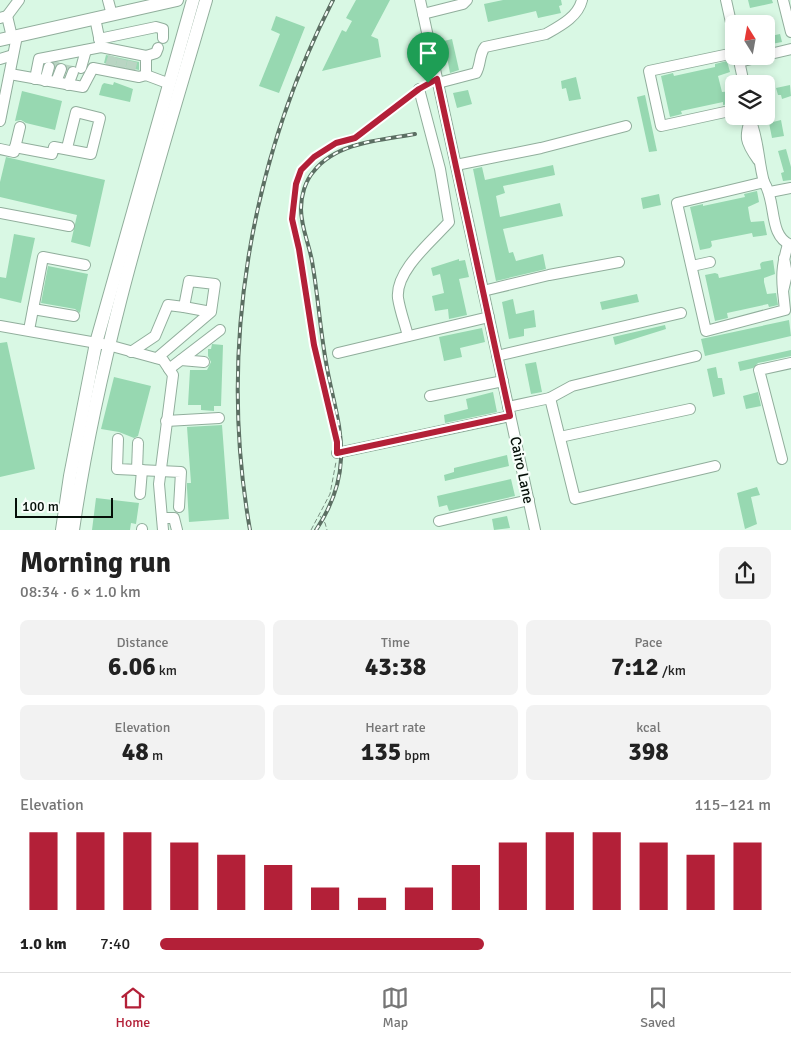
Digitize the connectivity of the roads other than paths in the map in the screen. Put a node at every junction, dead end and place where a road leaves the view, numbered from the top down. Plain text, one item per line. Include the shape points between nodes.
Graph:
1 (108, 0) edge
2 (177, 0) edge
3 (193, 0) edge
4 (206, 0) edge
5 (420, 0) edge
6 (467, 0) edge
7 (582, 0) edge
8 (726, 0) edge
9 (784, 0) edge
10 (15, 2) edge
11 (146, 3) edge
12 (422, 14) junction
13 (112, 15) junction
14 (729, 15) edge
15 (3, 17) edge
16 (95, 18) junction
17 (791, 32) edge
18 (10, 37) edge
19 (163, 38) dead end
20 (100, 43) junction
21 (158, 48) dead end
22 (791, 49) edge
23 (775, 53) edge
24 (14, 56) junction
25 (146, 56) junction
26 (0, 59) edge
27 (725, 59) edge
28 (66, 63) junction
29 (93, 68) junction
30 (10, 74) junction
31 (146, 75) junction
32 (56, 82) junction
33 (438, 83) junction
34 (170, 84) junction
35 (419, 89) road end
36 (725, 112) edge
37 (0, 121) edge
38 (748, 125) edge
39 (753, 125) edge
40 (626, 126) dead end
41 (20, 127) dead end
42 (15, 147) junction
43 (67, 148) dead end
44 (0, 149) edge
45 (758, 160) junction
46 (456, 165) junction
47 (764, 182) junction
48 (791, 188) edge
49 (770, 192) junction
50 (0, 213) edge
51 (69, 226) dead end
52 (789, 245) edge
53 (619, 262) dead end
54 (710, 262) dead end
55 (85, 265) dead end
56 (692, 266) junction
57 (483, 291) junction
58 (184, 307) junction
59 (33, 310) junction
60 (211, 312) junction
61 (681, 313) dead end
62 (74, 316) dead end
63 (489, 317) junction
64 (0, 326) edge
65 (29, 330) junction
66 (220, 330) dead end
67 (408, 336) junction
68 (102, 344) junction
69 (131, 352) junction
70 (338, 353) dead end
71 (497, 356) junction
72 (696, 356) dead end
73 (160, 359) junction
74 (181, 360) junction
75 (204, 362) dead end
76 (791, 363) edge
77 (169, 369) junction
78 (503, 381) junction
79 (430, 396) dead end
80 (550, 398) junction
81 (690, 408) dead end
82 (509, 412) junction
83 (219, 418) dead end
84 (166, 421) junction
85 (560, 437) junction
86 (118, 439) dead end
87 (138, 443) dead end
88 (337, 453) road end
89 (782, 458) dead end
90 (715, 466) dead end
91 (140, 470) junction
92 (160, 471) junction
93 (140, 494) dead end
94 (528, 500) junction
95 (180, 507) dead end
96 (162, 518) junction
97 (439, 521) dead end
98 (62, 530) edge
99 (74, 530) edge
100 (163, 530) edge
101 (177, 530) edge
102 (535, 530) edge

1 - 13 street
2 - 11 main road
3 - 34 main road
4 - 68 main road
5 - 12 street, Cairo Lane
6 - 12 street via 463,4
7 - 33 street via 574,15 555,29 546,34 485,47 476,73
8 - 14 street
9 - 17 street
10 - 15 street
11 - 13 main road
12 - 33 street, Cairo Lane
13 - 16 main road
15 - 18 street
16 - 18 main road
16 - 20 street
18 - 24 street
19 - 20 street via 163,30 156,27
20 - 25 street via 124,54
20 - 28 street
20 - 29 street
21 - 25 street via 156,53
22 - 23 street
24 - 26 street
24 - 30 street
25 - 31 street
27 - 36 street via 649,71 661,126
28 - 32 street
28 - 32 street
28 - 32 street via 39,60
29 - 31 street via 139,77
29 - 32 street via 83,87
30 - 32 street
30 - 37 street
31 - 34 street
33 - 46 street, Cairo Lane
34 - 68 main road
35 - 67 street via 440,169 449,222 400,278 398,297
38 - 45 street via 746,135
39 - 45 street
40 - 46 street
41 - 42 street
42 - 43 street via 52,154 54,147
42 - 44 street via 14,152
45 - 47 street
46 - 57 street, Cairo Lane
47 - 49 street
47 - 56 street via 677,203
48 - 49 street
49 - 52 street via 777,235
50 - 51 street
52 - 56 street via 781,271 784,310 706,331
53 - 57 street
54 - 56 street
55 - 59 street via 43,257
57 - 63 street, Cairo Lane
58 - 60 street
58 - 60 street via 189,281 215,284
58 - 69 street via 168,305 154,336
59 - 62 street
59 - 65 street
60 - 73 street
61 - 71 street
63 - 67 street
63 - 71 street, Cairo Lane
64 - 65 street
65 - 68 street
66 - 74 street
67 - 70 street
68 - 69 street
68 - 98 main road via 70,476
68 - 99 main road
69 - 73 street
71 - 78 street, Cairo Lane
72 - 80 street via 572,386
73 - 77 street
74 - 75 street
74 - 77 street
76 - 89 street via 759,370
77 - 84 street via 173,375
78 - 79 street
78 - 82 street, Cairo Lane
80 - 82 street
80 - 85 street
81 - 85 street
82 - 88 street
82 - 94 street, Cairo Lane
83 - 84 street
84 - 92 street
85 - 90 street via 575,499
86 - 91 street via 117,469
87 - 91 street
91 - 92 street
91 - 93 street
92 - 95 street via 181,472
92 - 96 street
94 - 97 street
94 - 102 street, Cairo Lane
96 - 100 street
96 - 101 street via 174,518

